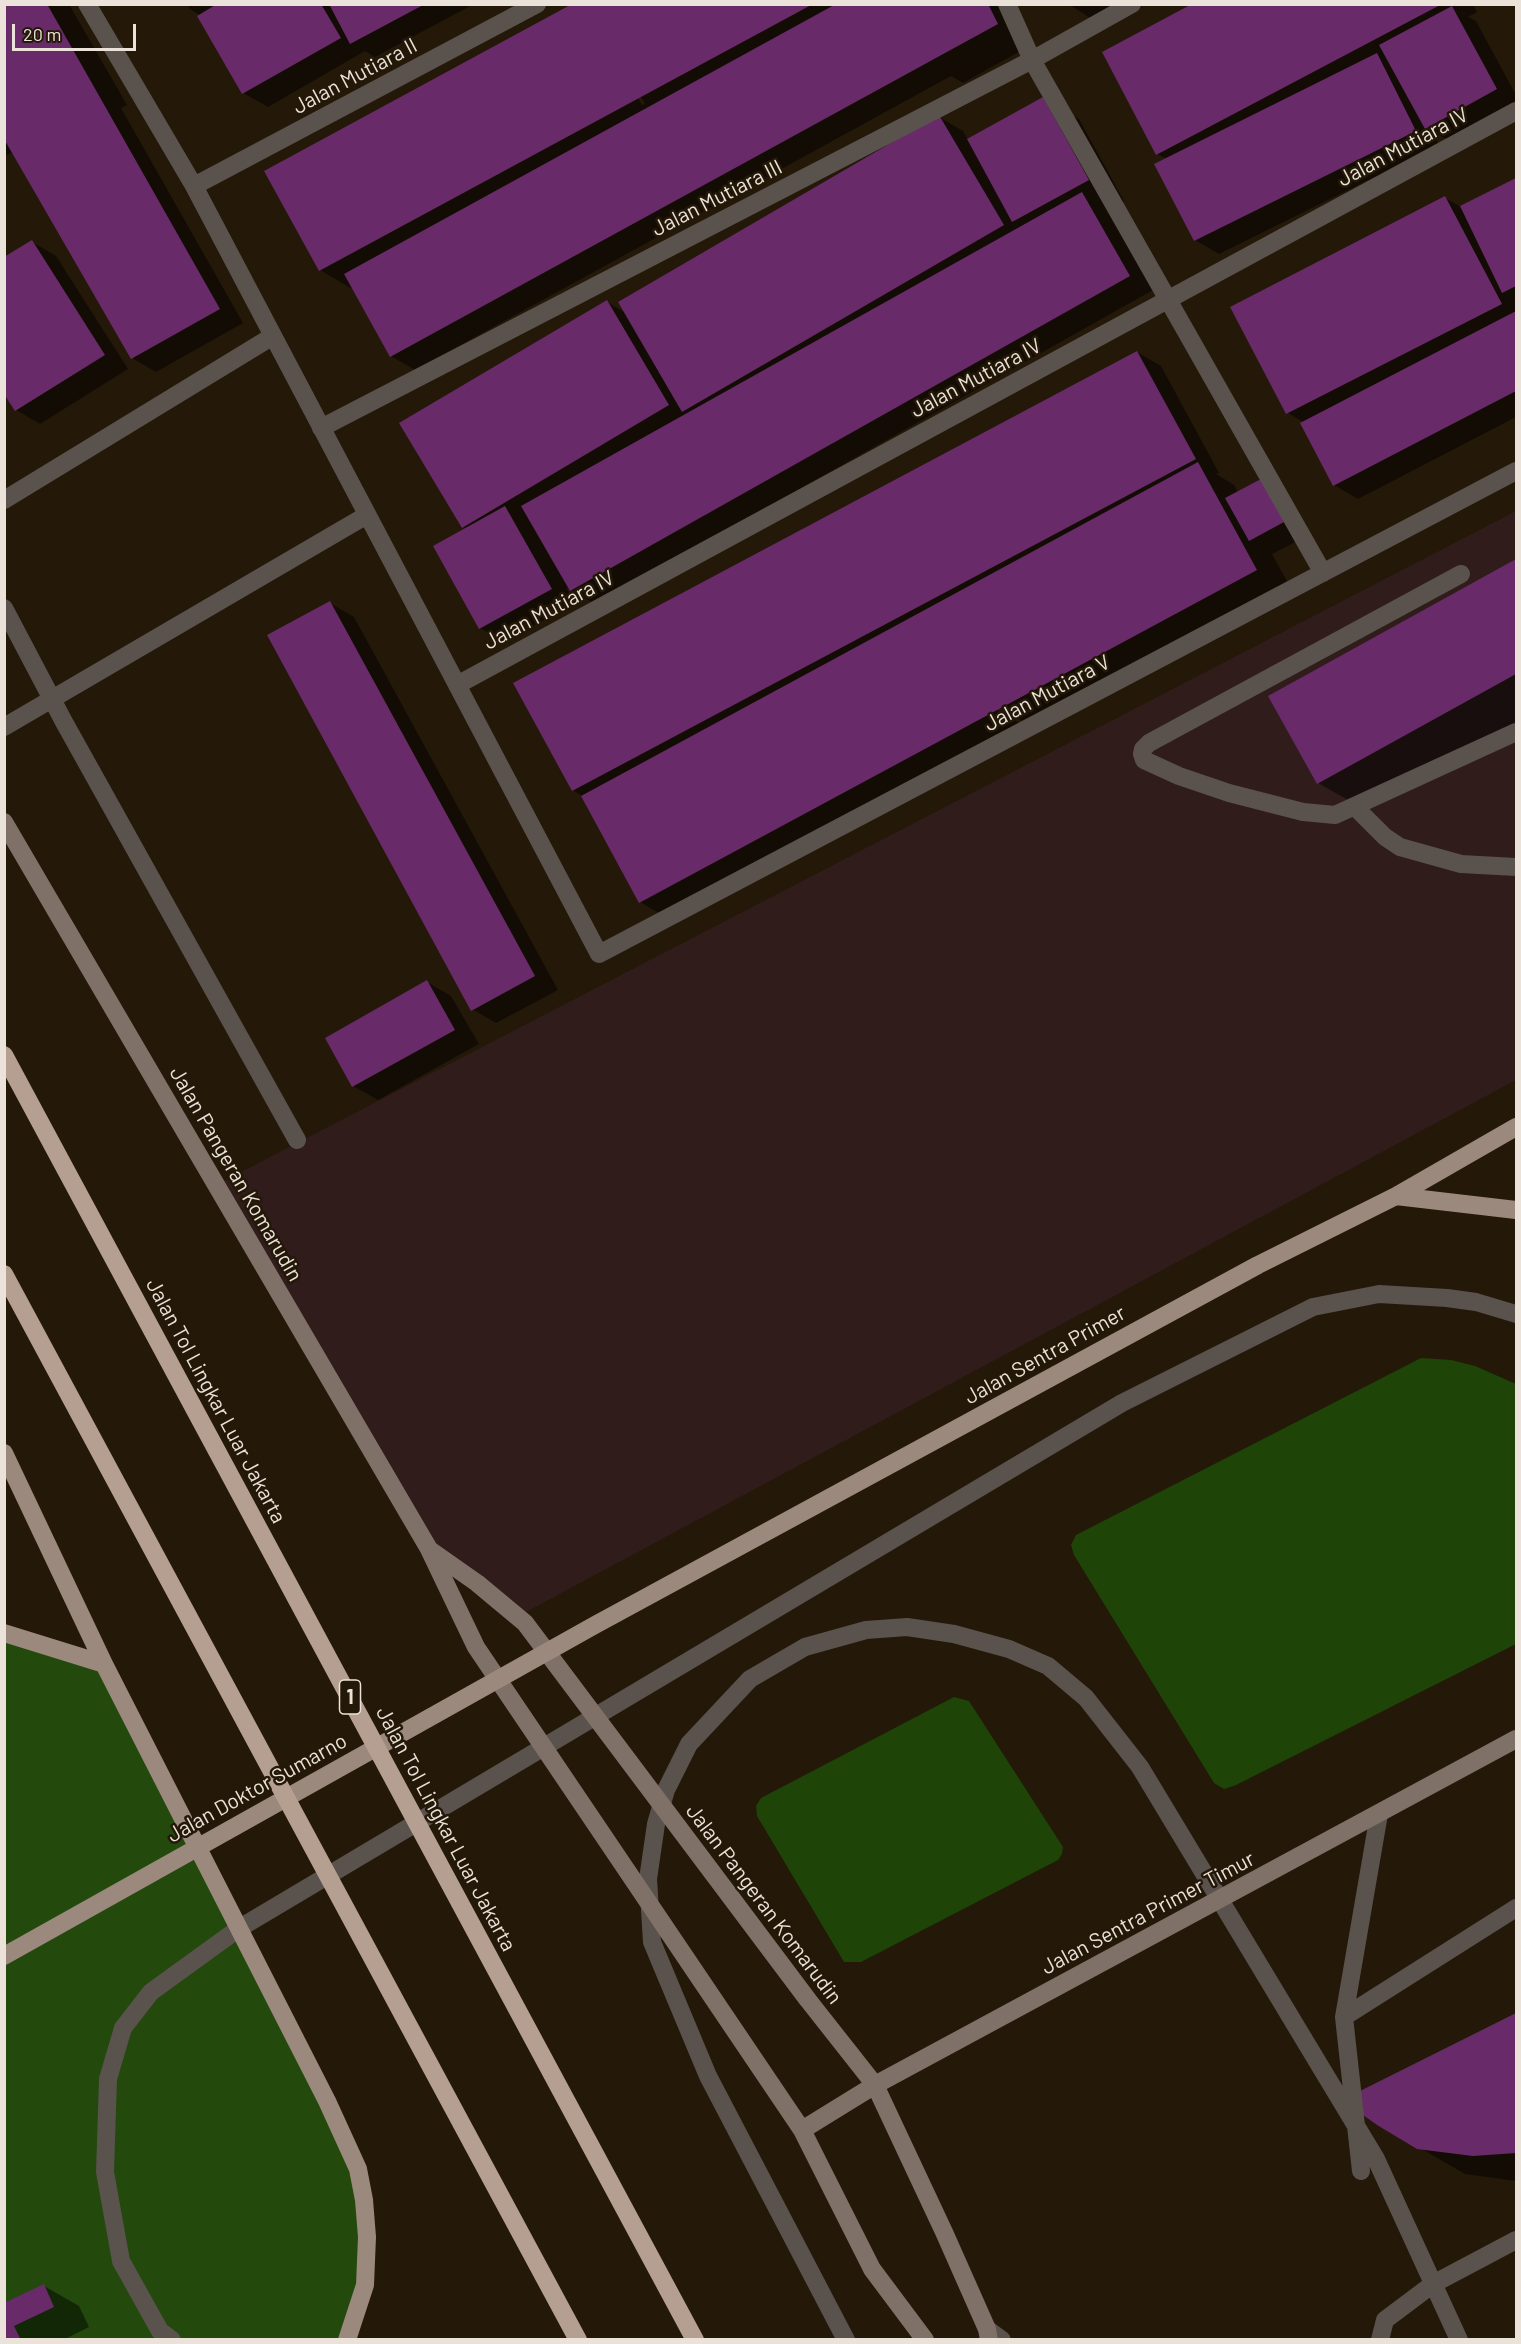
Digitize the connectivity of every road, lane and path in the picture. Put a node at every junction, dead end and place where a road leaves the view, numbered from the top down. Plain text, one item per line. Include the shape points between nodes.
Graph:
1 (87, 4) edge
2 (537, 4) edge
3 (1007, 4) edge
4 (1132, 4) edge
5 (1032, 60) junction
6 (1516, 111) edge
7 (194, 186) junction
8 (1168, 300) junction
9 (273, 336) junction
10 (321, 428) junction
11 (1516, 471) edge
12 (4, 500) edge
13 (367, 515) junction
14 (1323, 573) junction
15 (1461, 574) dead end
16 (4, 608) edge
17 (457, 685) junction
18 (53, 699) junction
19 (4, 727) edge
20 (1516, 732) edge
21 (1354, 807) junction
22 (4, 822) edge
23 (1516, 867) edge
24 (4, 1055) edge
25 (1516, 1127) edge
26 (297, 1140) dead end
27 (1396, 1196) junction
28 (1516, 1210) edge
29 (4, 1274) edge
30 (1516, 1314) edge
31 (4, 1453) edge
32 (429, 1549) junction
33 (595, 1624) joint
34 (4, 1633) edge
35 (104, 1664) junction
36 (1516, 1739) edge
37 (1378, 1814) junction
38 (1516, 1908) edge
39 (4, 1956) edge
40 (1344, 2017) junction
41 (875, 2085) junction
42 (802, 2130) junction
43 (1361, 2171) dead end
44 (1516, 2240) edge
45 (1433, 2284) junction
46 (993, 2336) edge
47 (172, 2340) edge
48 (347, 2340) edge
49 (578, 2340) edge
50 (695, 2340) edge
51 (846, 2340) edge
52 (925, 2340) edge
53 (1380, 2340) edge
54 (1458, 2340) edge

1 - 7 street
2 - 7 street, Jalan Mutiara II
3 - 5 street
4 - 5 street, Jalan Mutiara III
5 - 8 street
5 - 10 street, Jalan Mutiara III
6 - 8 street, Jalan Mutiara IV
7 - 9 street
8 - 14 street
8 - 17 street, Jalan Mutiara IV
9 - 10 street
9 - 12 street
10 - 13 street
11 - 14 street, Jalan Mutiara V
13 - 17 street
13 - 18 street
14 - 17 street, Jalan Mutiara V via 599,954
15 - 21 street via 1143,749 1144,760 1229,793 1335,816
16 - 18 street
18 - 19 street
18 - 26 street
20 - 21 street
21 - 23 street via 1400,847 1461,864
22 - 32 street, Jalan Pangeran Komarudin
24 - 50 highway, Jalan Tol Lingkar Luar Jakarta / 1
25 - 27 main road, Jalan Sentra Primer
27 - 28 main road
27 - 33 main road, Jalan Sentra Primer via 1258,1265
29 - 49 highway
30 - 47 street via 1476,1302 1379,1293 1312,1306 1122,1403 238,1929 151,1992 123,2028 108,2079 105,2172 121,2261 160,2331
31 - 35 main road
32 - 41 street, Jalan Pangeran Komarudin via 525,1623
32 - 42 street, Jalan Pangeran Komarudin via 476,1647
33 - 39 main road, Jalan Doktor Sumarno
34 - 35 main road
35 - 48 main road via 358,2169 368,2236 365,2285
36 - 37 street, Jalan Sentra Primer Timur
37 - 40 street
37 - 41 street, Jalan Sentra Primer Timur
38 - 40 street
40 - 43 street
41 - 42 street, Jalan Sentra Primer Timur
41 - 46 street, Jalan Pangeran Komarudin
42 - 52 street, Jalan Pangeran Komarudin via 872,2270
44 - 45 street
45 - 51 street via 1377,2159 1140,1767 1086,1698 1048,1666 1009,1649 954,1634 907,1627 877,1629 805,1647 750,1679 689,1744 666,1790 656,1824 648,1879 652,1942 708,2076
45 - 53 street via 1385,2320
45 - 54 street

